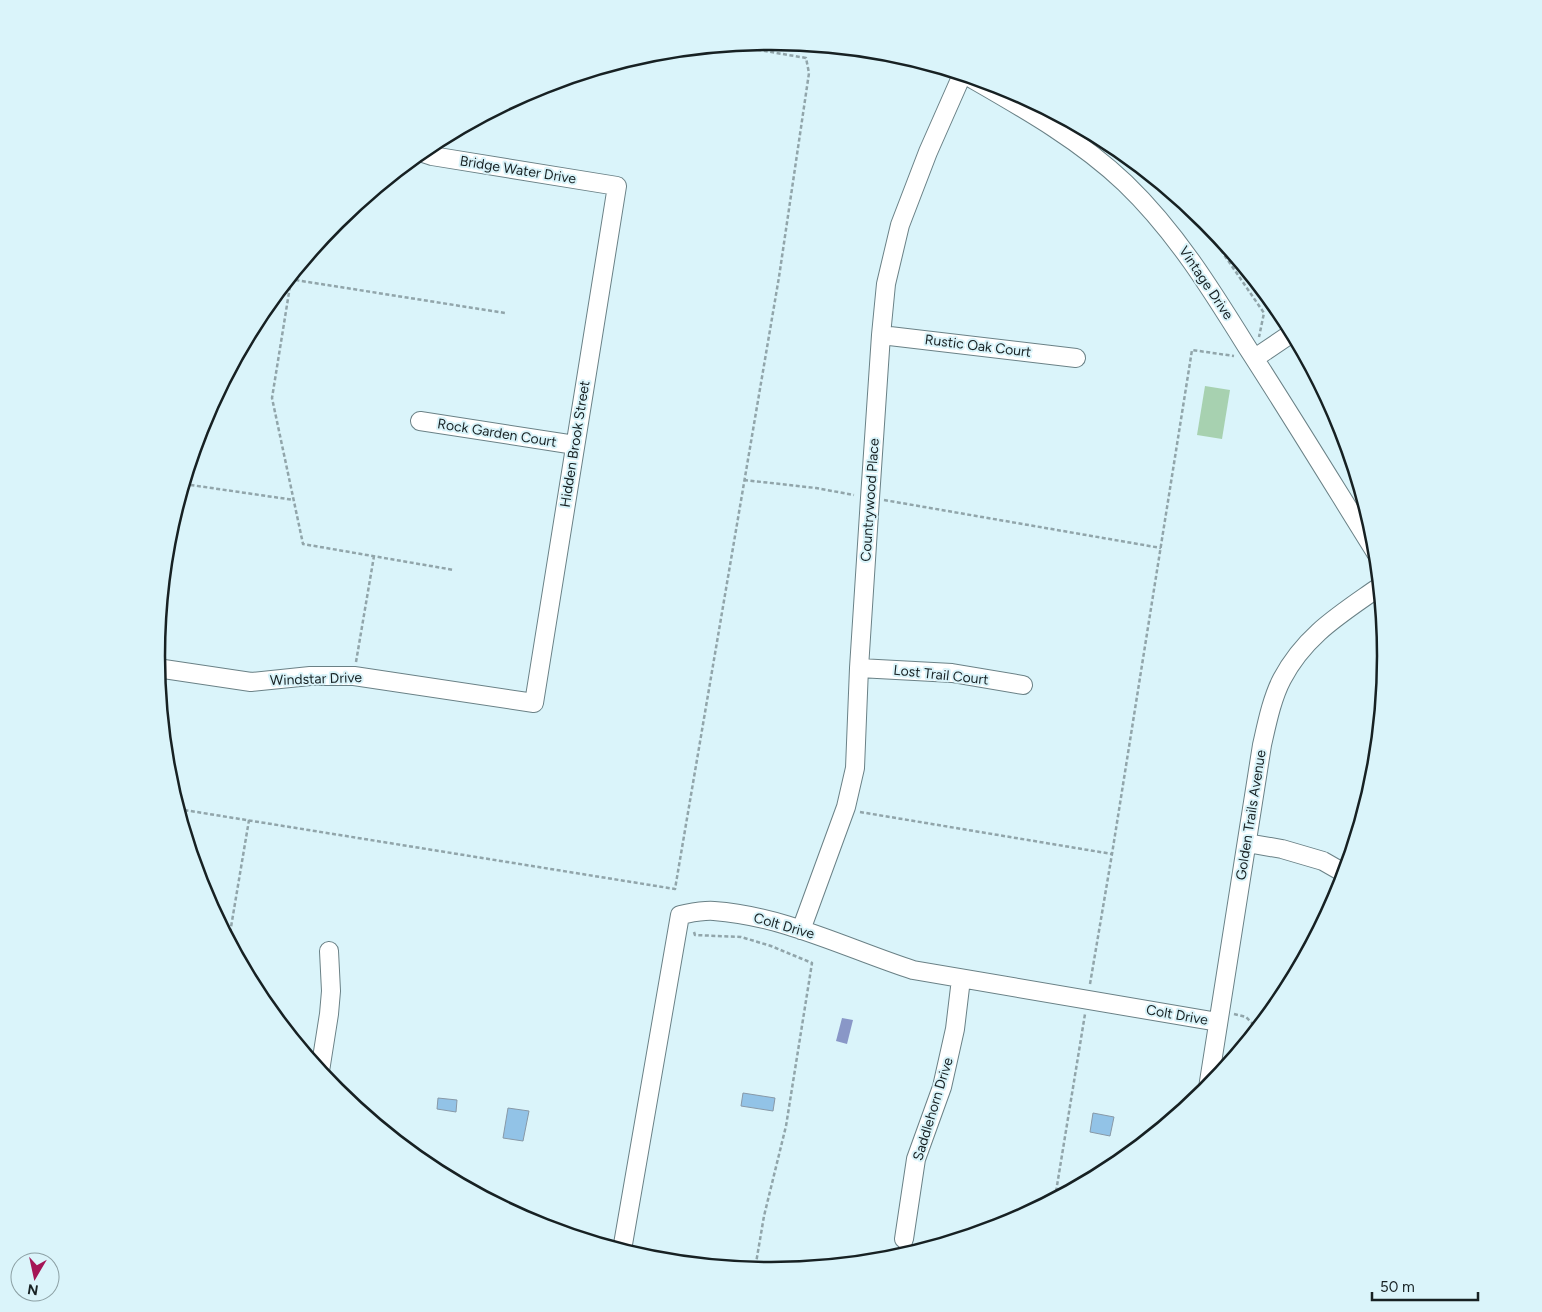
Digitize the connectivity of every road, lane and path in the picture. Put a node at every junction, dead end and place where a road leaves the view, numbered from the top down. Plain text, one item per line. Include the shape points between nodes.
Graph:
1 (761, 50) edge
2 (960, 80) edge
3 (1001, 95) edge
4 (430, 155) edge
5 (617, 186) joint
6 (1219, 247) edge
7 (296, 280) edge
8 (288, 289) edge
9 (506, 313) dead end
10 (880, 335) junction
11 (1286, 337) edge
12 (1076, 358) dead end
13 (1255, 358) junction
14 (420, 421) dead end
15 (575, 445) junction
16 (744, 480) junction
17 (190, 485) edge
18 (870, 498) junction
19 (294, 500) junction
20 (1364, 532) edge
21 (1161, 548) junction
22 (374, 556) junction
23 (454, 570) dead end
24 (1373, 591) edge
25 (859, 668) junction
26 (165, 669) edge
27 (354, 676) junction
28 (1023, 685) dead end
29 (534, 703) joint
30 (846, 807) junction
31 (185, 810) edge
32 (249, 820) junction
33 (1247, 843) junction
34 (1112, 854) junction
35 (1338, 870) edge
36 (680, 915) junction
37 (230, 930) edge
38 (802, 930) junction
39 (329, 951) dead end
40 (961, 979) junction
41 (1087, 1000) junction
42 (1219, 1016) junction
43 (1253, 1024) edge
44 (321, 1063) edge
45 (1210, 1074) edge
46 (1056, 1191) edge
47 (904, 1238) dead end
48 (623, 1243) edge
49 (756, 1262) edge

1 - 16 path via 806,58 809,73
2 - 10 street, Countrywood Place via 900,225 886,284
3 - 13 street, Vintage Drive via 1086,151 1125,183 1173,235
4 - 5 street, Bridge Water Drive
5 - 15 street, Hidden Brook Street
6 - 13 path via 1264,314
7 - 9 path
8 - 19 path via 272,398
10 - 12 street, Rustic Oak Court
10 - 18 street, Countrywood Place
11 - 13 street
13 - 20 street, Vintage Drive
13 - 21 path via 1192,350
14 - 15 street, Rock Garden Court
15 - 29 street, Hidden Brook Street
16 - 18 path
16 - 32 path via 675,889
17 - 19 path
18 - 21 path
18 - 25 street, Countrywood Place
19 - 22 path via 303,544
21 - 34 path
22 - 23 path
22 - 27 path
24 - 33 street, Golden Trails Avenue via 1321,628 1282,679 1262,745
25 - 28 street, Lost Trail Court via 952,674
25 - 30 street, Countrywood Place via 855,768
26 - 27 street, Windstar Drive via 252,682 310,676
27 - 29 street, Windstar Drive
30 - 34 path via 864,814
30 - 38 street, Countrywood Place
31 - 32 path
32 - 37 path
33 - 35 street via 1282,849 1323,861
33 - 42 street, Golden Trails Avenue
34 - 41 path
36 - 38 street, Colt Drive via 712,910 752,916
36 - 48 street
36 - 49 path via 695,935 741,937 812,963 786,1126
38 - 40 street, Colt Drive via 873,958
39 - 44 street via 331,991
40 - 41 street, Colt Drive
40 - 47 street, Saddlehorn Drive via 955,1029 942,1087 916,1159
41 - 42 street, Colt Drive
41 - 46 path
42 - 43 path via 1246,1017
42 - 45 street, Golden Trails Avenue

